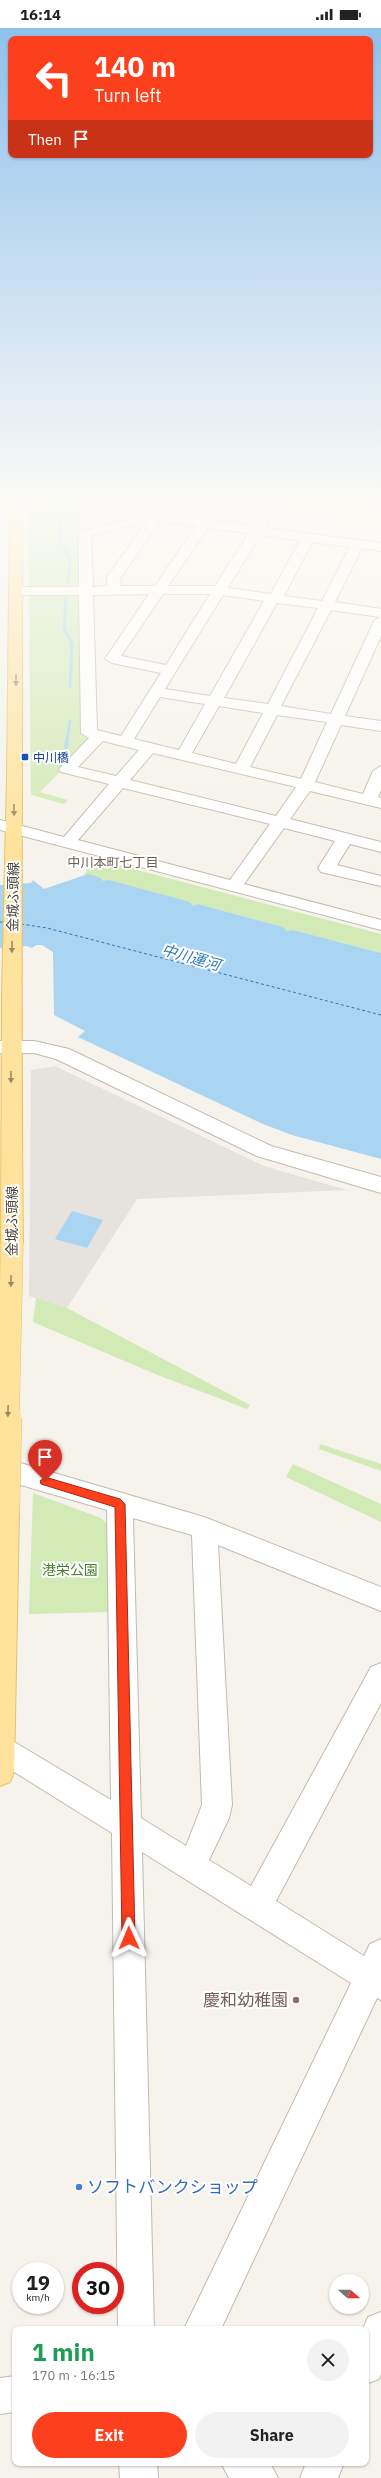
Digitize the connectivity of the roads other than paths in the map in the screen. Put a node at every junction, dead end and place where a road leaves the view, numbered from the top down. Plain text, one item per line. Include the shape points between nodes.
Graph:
1 (16, 615) edge
2 (86, 615) edge
3 (142, 615) edge
4 (204, 615) edge
5 (264, 615) edge
6 (321, 615) edge
7 (381, 621) edge
8 (112, 659) junction
9 (87, 660) junction
10 (170, 670) junction
11 (156, 692) junction
12 (214, 701) junction
13 (272, 709) junction
14 (336, 719) junction
15 (381, 726) edge
16 (99, 736) junction
17 (125, 742) junction
18 (149, 748) junction
19 (183, 756) junction
20 (241, 770) junction
21 (381, 771) edge
22 (120, 782) junction
23 (306, 785) junction
24 (375, 802) edge
25 (280, 822) junction
26 (7, 826) edge
27 (345, 838) junction
28 (67, 843) junction
29 (381, 847) edge
30 (381, 881) edge
31 (234, 886) junction
32 (381, 925) edge
33 (5, 1047) edge
34 (381, 1186) edge
35 (0, 1468) edge
36 (120, 1504) junction
37 (204, 1528) junction
38 (381, 1599) edge
39 (381, 1676) edge
40 (0, 1760) edge
41 (127, 1828) junction
42 (191, 1868) junction
43 (256, 1907) junction
44 (377, 1972) edge
45 (136, 2326) edge
46 (203, 2326) edge
47 (381, 2330) edge
48 (369, 2359) edge
49 (12, 2394) edge
50 (0, 2396) edge
51 (138, 2466) edge
52 (244, 2466) edge
53 (324, 2466) edge
54 (139, 2478) edge
55 (260, 2478) edge
56 (319, 2478) edge

1 -> 26 main road, 金城ふ頭線
2 - 9 street
3 - 8 street
4 - 10 street
5 - 12 street
6 - 13 street
7 - 14 street
8 - 9 street
8 - 10 street
9 - 16 street via 89,733
10 - 11 street
11 - 12 street
11 - 17 street
12 - 13 street
12 - 19 street
13 - 14 street
13 - 20 street
14 - 15 street
14 - 23 street
16 - 17 street
16 - 22 street via 67,769
17 - 18 street
18 - 19 street
18 - 22 street
19 - 20 street
20 - 23 street
21 - 24 street
22 - 25 street
22 - 28 street
23 - 24 street
23 - 25 street
25 - 27 street
25 - 31 street
26 - 28 street
26 -> 33 main road, 金城ふ頭線 via 14,852 10,996
27 - 29 street
27 - 30 street via 327,868
28 - 31 street
31 - 32 street
33 - 34 street via 34,1047 62,1054 264,1151
33 -> 40 main road, 金城ふ頭線, bridge via 12,1242
35 - 36 street
36 - 37 street
36 - 41 street
37 - 38 street
37 - 42 street via 217,1805 214,1818
39 - 43 street
40 - 41 street
41 - 42 street
41 - 45 street
42 - 43 street
43 - 44 street
44 - 46 street
47 - 48 street
49 - 50 street
51 - 54 street
52 - 55 street
53 - 56 street

